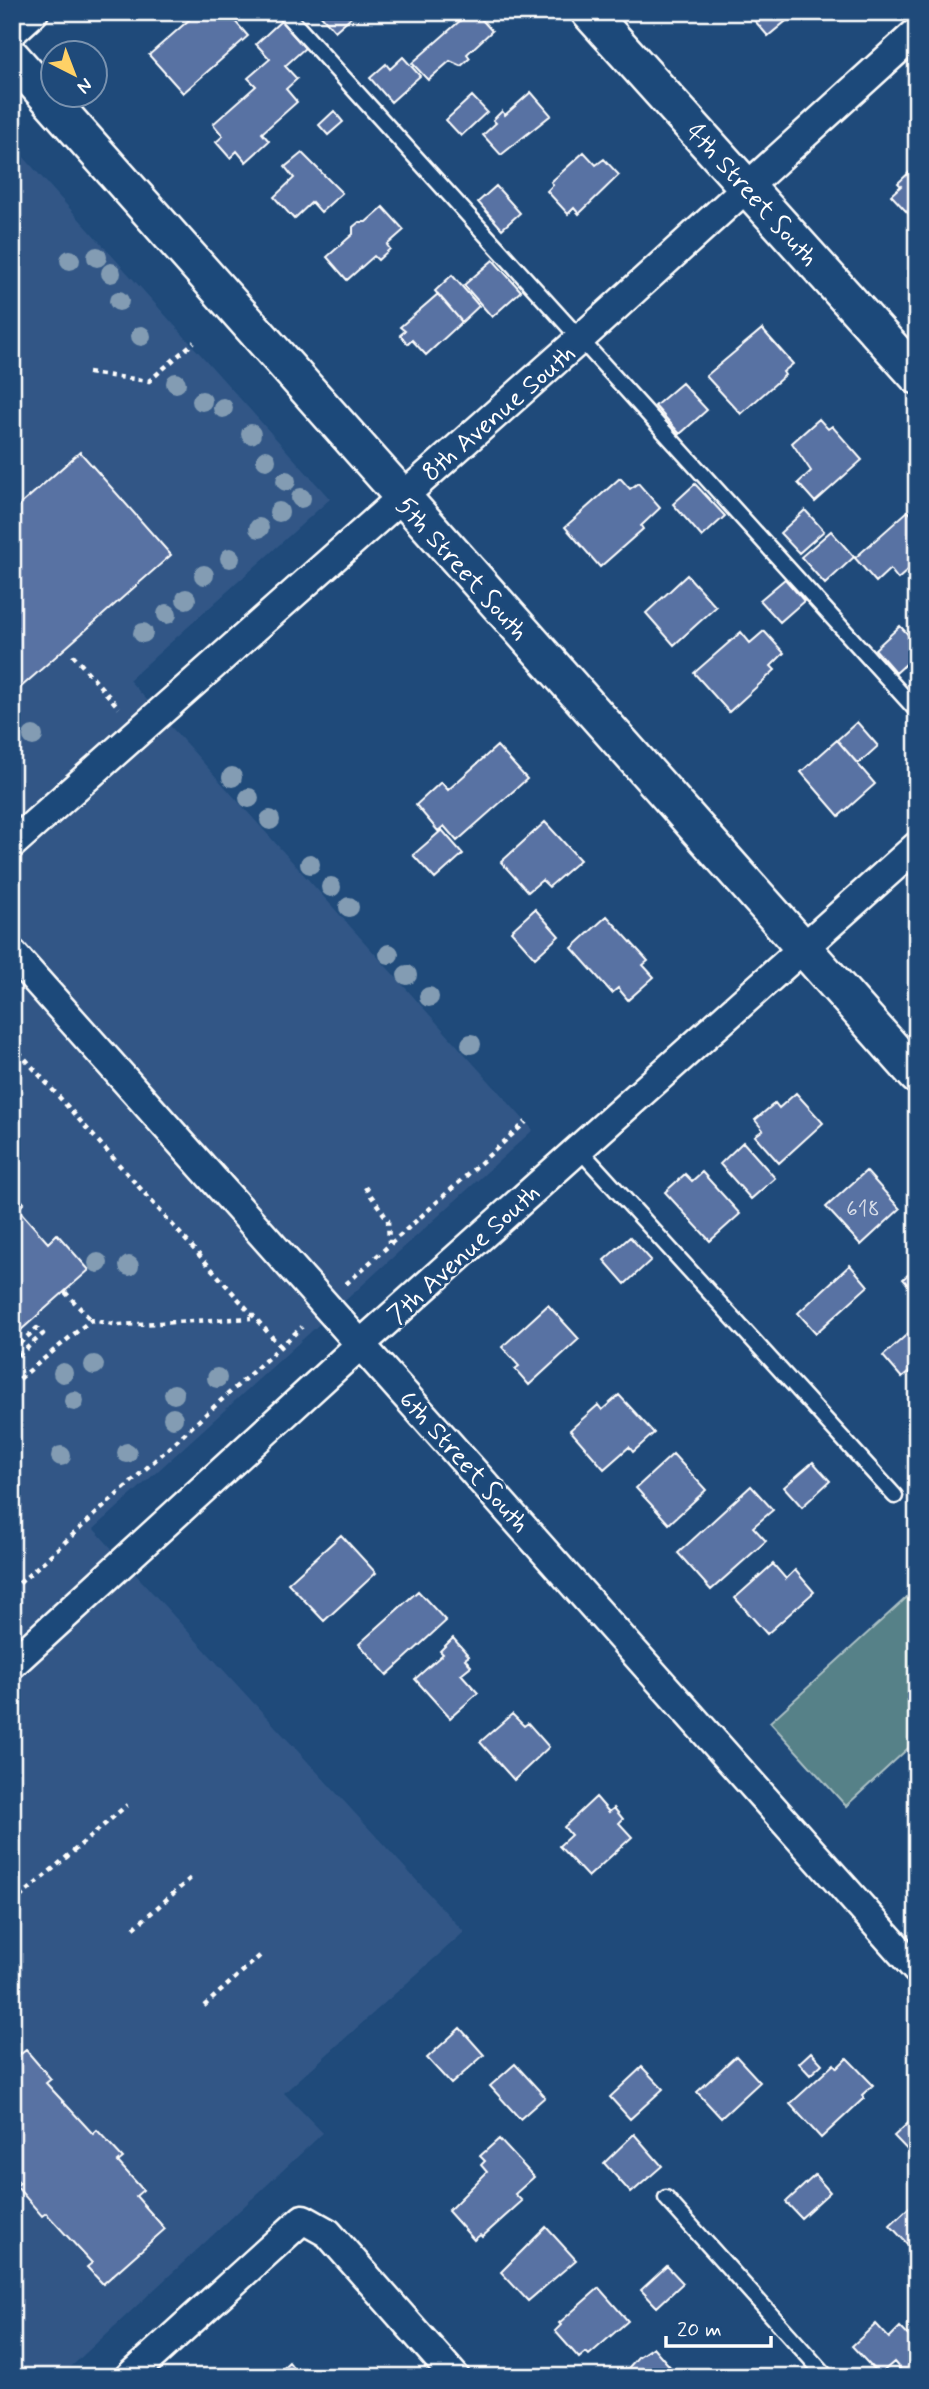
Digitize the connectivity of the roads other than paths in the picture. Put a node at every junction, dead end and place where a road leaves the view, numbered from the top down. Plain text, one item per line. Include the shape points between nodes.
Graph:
1 (34, 12) edge
2 (284, 12) edge
3 (589, 12) edge
4 (12, 32) edge
5 (917, 32) edge
6 (12, 57) edge
7 (748, 188) junction
8 (579, 341) junction
9 (917, 376) edge
10 (400, 497) junction
11 (917, 711) edge
12 (12, 844) edge
13 (917, 846) edge
14 (803, 950) junction
15 (12, 953) edge
16 (917, 1076) edge
17 (579, 1150) junction
18 (361, 1344) junction
19 (895, 1496) dead end
20 (12, 1664) edge
21 (917, 1970) edge
22 (666, 2199) dead end
23 (128, 2377) edge
24 (455, 2377) edge
25 (827, 2377) edge

1 - 4 street
2 - 8 lane
3 - 7 street, 4th Street South
5 - 7 street, 8th Avenue South
6 - 10 street, 5th Street South
7 - 8 street, 8th Avenue South
7 - 9 street, 4th Street South
8 - 10 street, 8th Avenue South
8 - 11 lane
10 - 12 street, 8th Avenue South
10 - 14 street, 5th Street South
13 - 14 street, 7th Avenue South
14 - 16 street, 5th Street South
14 - 17 street, 7th Avenue South
15 - 18 street, 6th Street South
17 - 18 street, 7th Avenue South
17 - 19 lane
18 - 20 street, 7th Avenue South
18 - 21 street, 6th Street South
22 - 25 lane
23 - 24 street via 303,2219 328,2233

